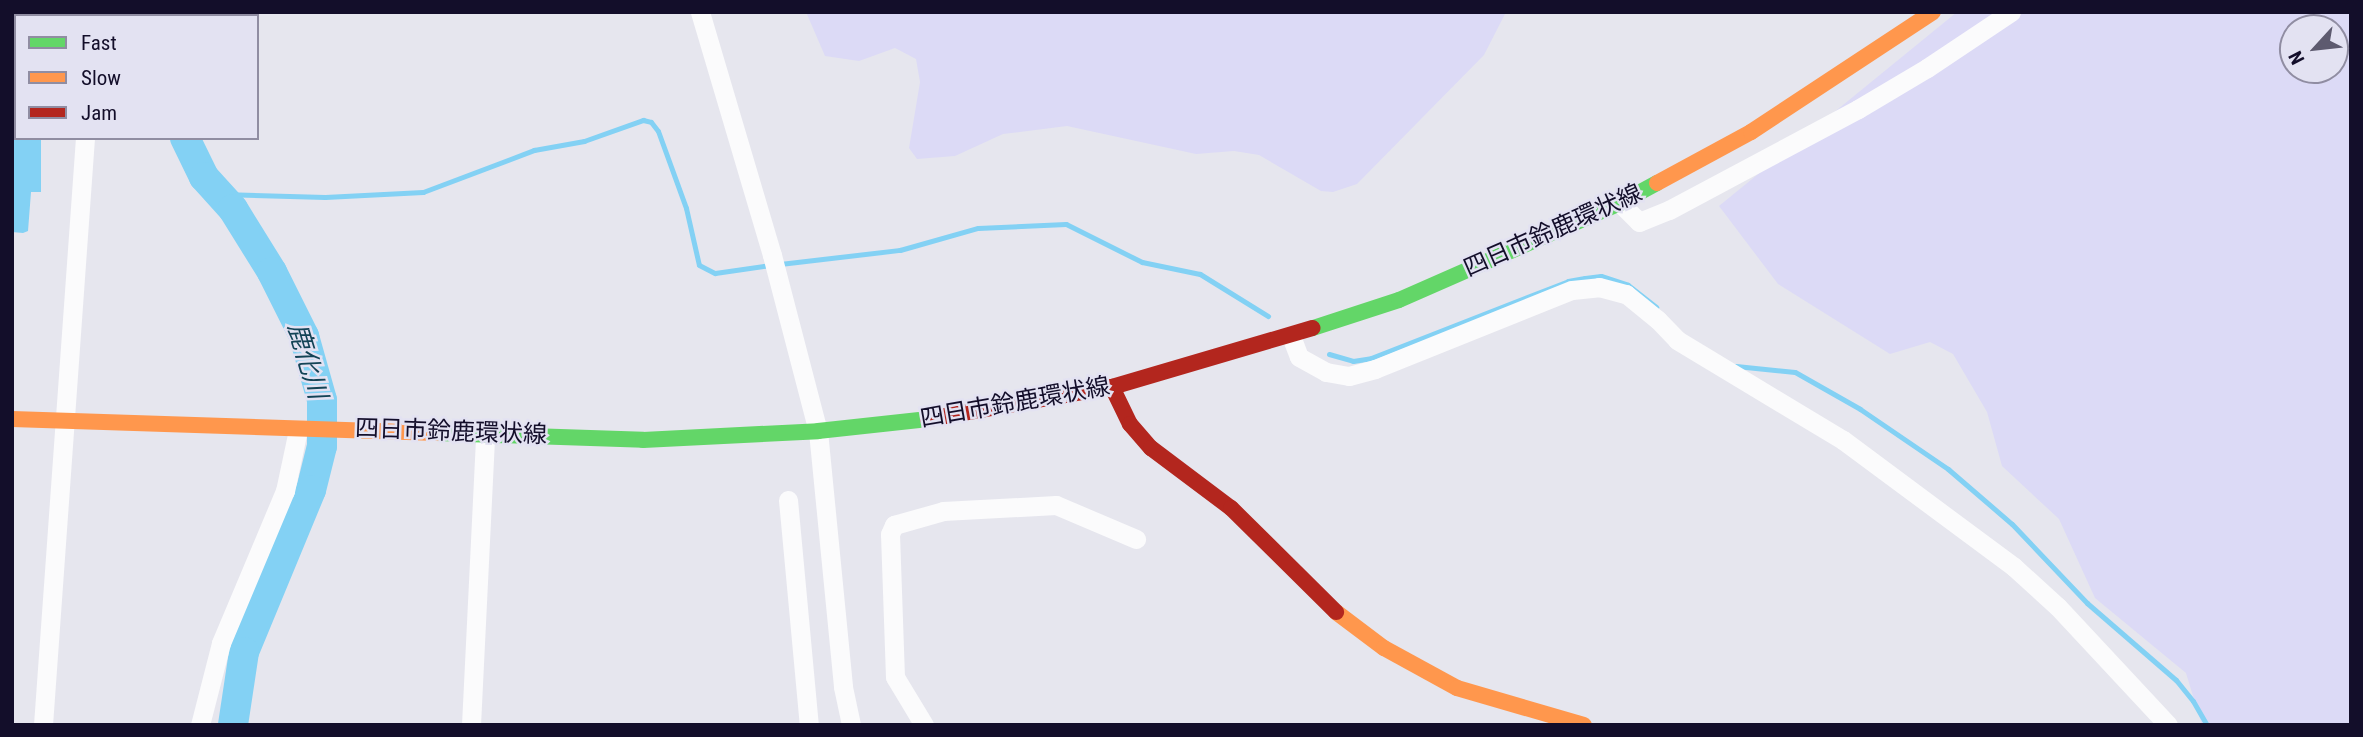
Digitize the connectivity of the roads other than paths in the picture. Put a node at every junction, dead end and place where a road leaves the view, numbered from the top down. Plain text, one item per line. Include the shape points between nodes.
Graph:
1 (699, 12) edge
2 (1933, 12) edge
3 (2011, 12) edge
4 (85, 140) edge
5 (1620, 203) junction
6 (1291, 336) junction
7 (1112, 387) junction
8 (12, 419) edge
9 (66, 420) junction
10 (301, 428) junction
11 (818, 431) junction
12 (485, 435) junction
13 (788, 500) dead end
14 (1136, 539) dead end
15 (43, 725) edge
16 (200, 725) edge
17 (471, 725) edge
18 (809, 725) edge
19 (851, 725) edge
20 (924, 725) edge
21 (1584, 725) edge
22 (2168, 725) edge

1 - 11 street via 774,263
2 - 5 main road, 四日市鈴鹿環状線 via 1751,132
3 - 5 street via 1858,109 1670,210 1639,222
4 - 9 street
5 - 6 main road, 四日市鈴鹿環状線 via 1399,300
6 - 7 main road, 四日市鈴鹿環状線
6 - 22 street via 1299,357 1326,372 1349,376 1572,290 1599,287 1626,294 1677,340 1843,440 2014,567 2058,607
7 - 11 main road, 四日市鈴鹿環状線 via 914,421
7 - 21 main road via 1130,424 1151,447 1231,508 1323,602 1384,648 1457,688
8 - 9 main road, 四日市鈴鹿環状線
9 - 10 main road, 四日市鈴鹿環状線
9 - 15 street
10 - 12 main road, 四日市鈴鹿環状線
10 - 16 street via 285,491 221,643
11 - 12 main road, 四日市鈴鹿環状線 via 643,440
11 - 19 street via 843,687
12 - 17 street
13 - 18 street
14 - 20 street via 1056,505 943,511 894,525 890,534 895,677

